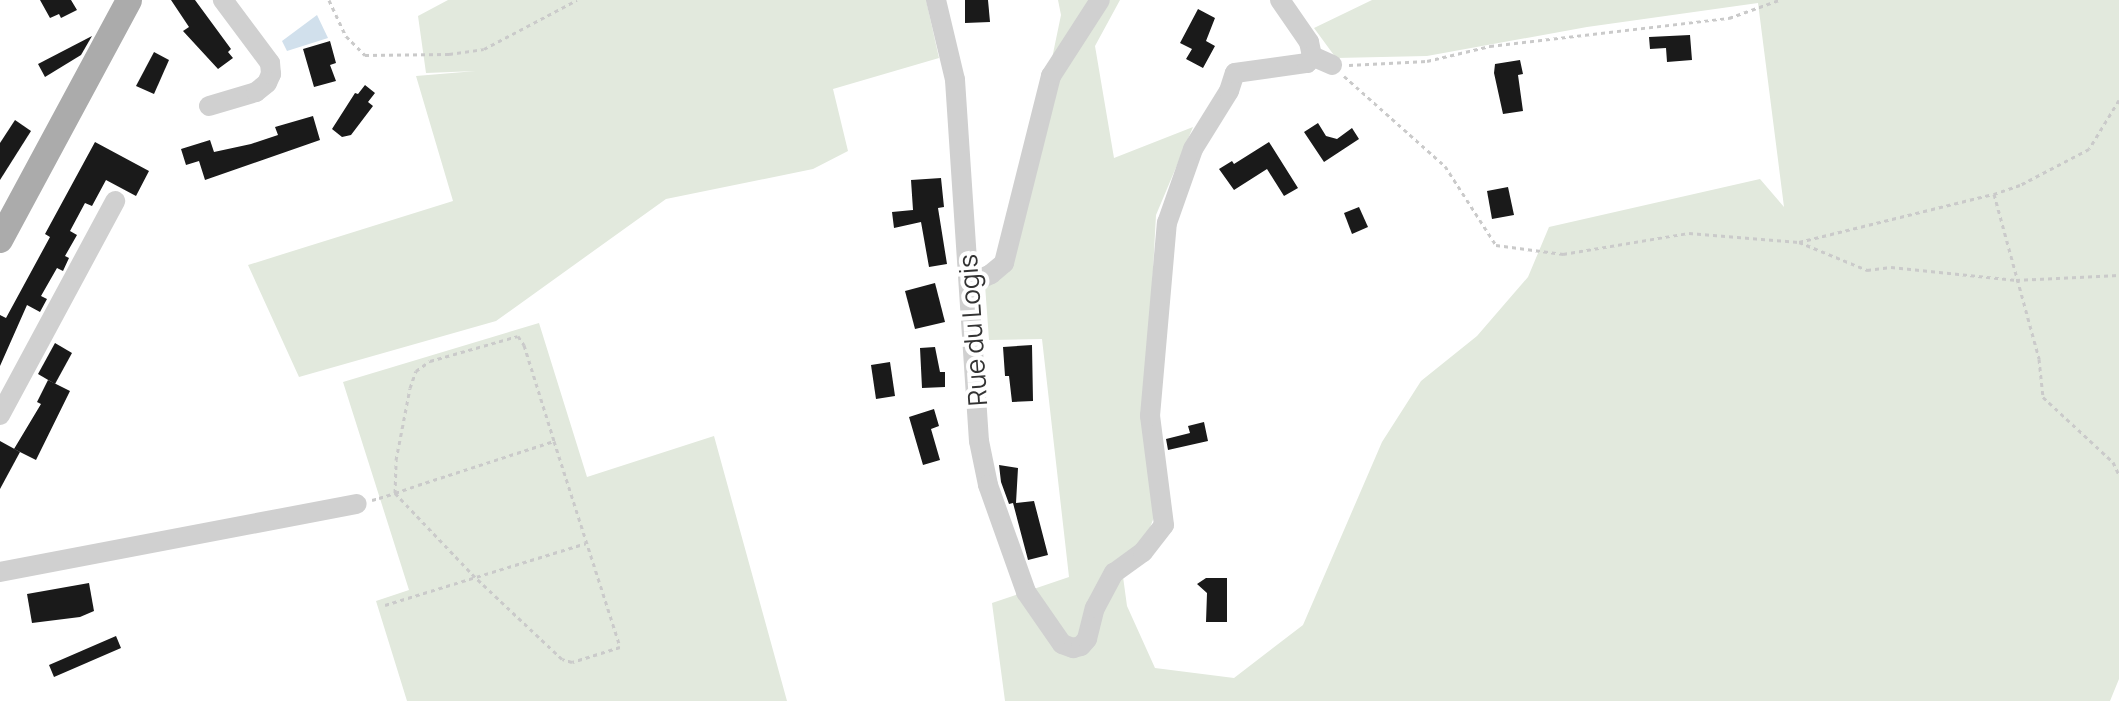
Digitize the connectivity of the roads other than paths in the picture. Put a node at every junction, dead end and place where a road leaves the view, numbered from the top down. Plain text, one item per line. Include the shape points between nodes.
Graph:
1 (129, 0) edge
2 (223, 0) edge
3 (936, 0) edge
4 (1100, 0) edge
5 (1280, 0) edge
6 (1312, 56) junction
7 (1332, 65) road end
8 (209, 106) dead end
9 (115, 201) dead end
10 (0, 240) edge
11 (971, 283) junction
12 (0, 415) edge
13 (357, 504) road end
14 (0, 572) edge

1 - 10 main road
2 - 8 street via 270,63 271,74 256,92
3 - 11 street, Rue du Logis via 955,80
4 - 11 street via 1051,76 1004,263
5 - 6 street via 1309,42
6 - 7 street
6 - 11 street, Rue du Logis via 1307,63 1235,73 1193,149 1167,223 1159,291 1150,416 1164,525 1143,552 1114,573 1081,646 1062,644 1018,576 988,485 979,441
9 - 12 street
13 - 14 street

